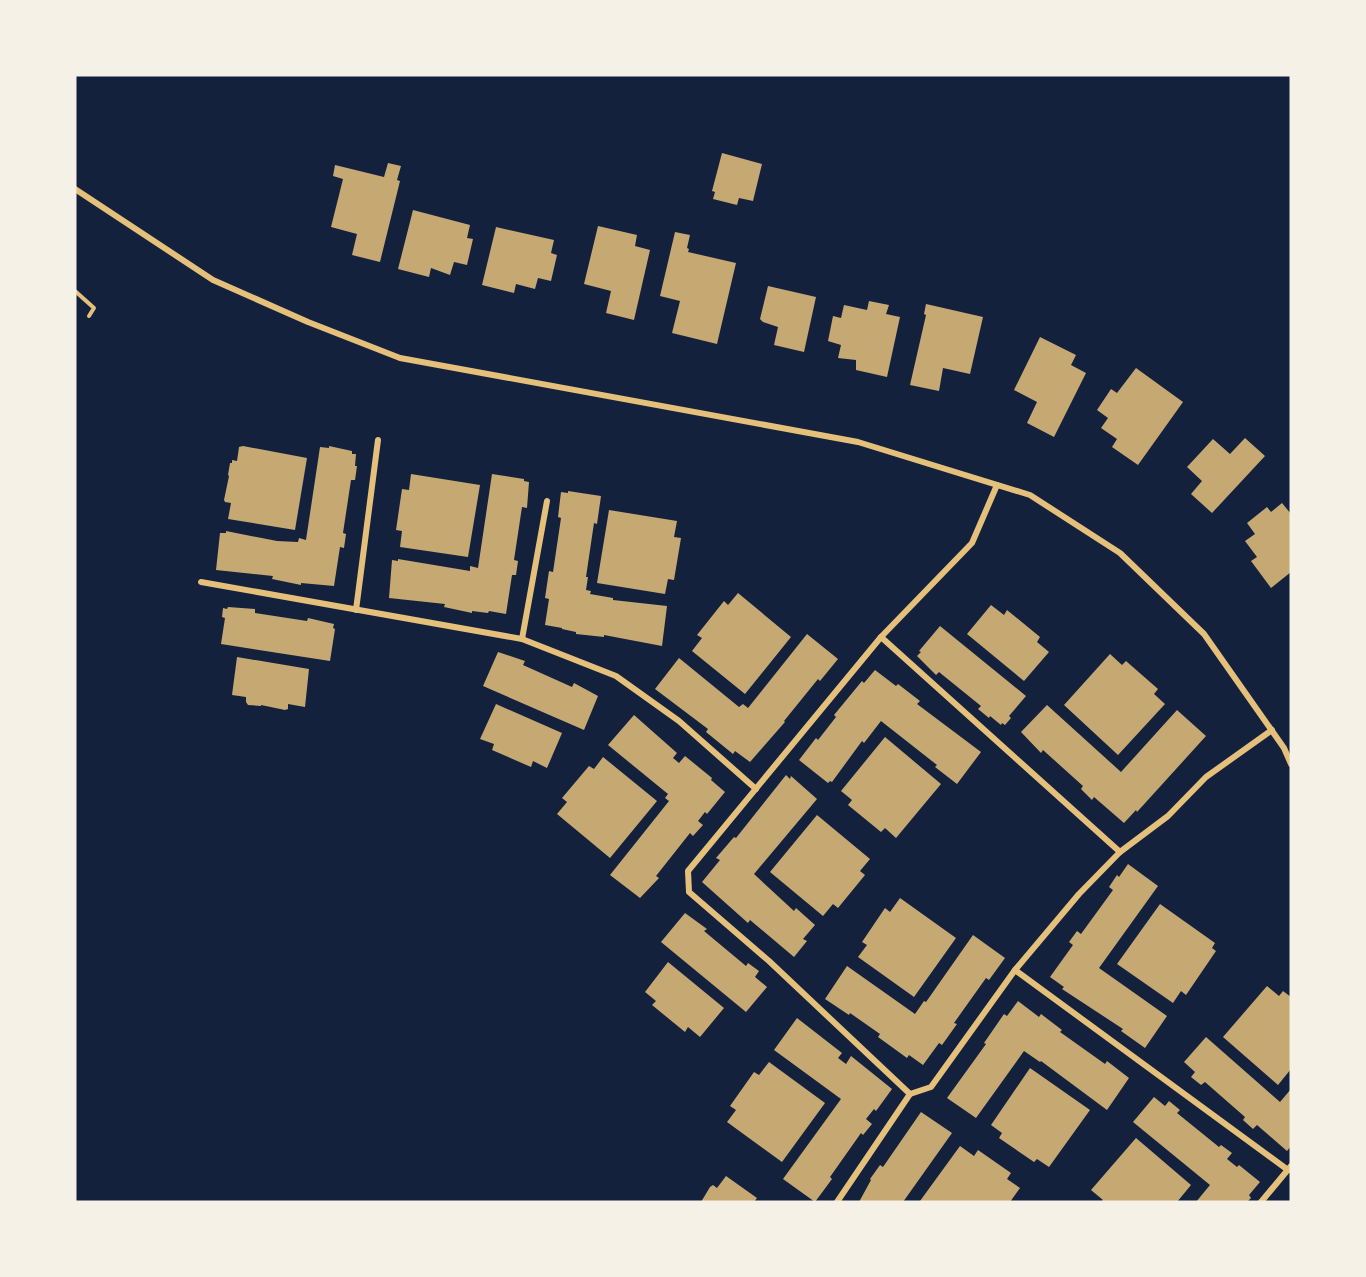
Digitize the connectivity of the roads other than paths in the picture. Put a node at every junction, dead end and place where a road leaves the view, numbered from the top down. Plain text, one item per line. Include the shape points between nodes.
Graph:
1 (75, 189) edge
2 (378, 440) dead end
3 (996, 485) junction
4 (548, 501) dead end
5 (201, 582) dead end
6 (356, 610) junction
7 (881, 637) junction
8 (522, 639) junction
9 (1272, 730) junction
10 (1291, 744) edge
11 (1284, 748) junction
12 (1291, 764) edge
13 (756, 789) junction
14 (1120, 852) junction
15 (1015, 970) junction
16 (910, 1094) junction
17 (1289, 1168) edge
18 (837, 1202) edge
19 (1261, 1202) edge

1 - 3 street via 213,280 400,358 858,442
2 - 6 street
3 - 7 street via 972,543
3 - 9 street via 1030,495 1120,553 1203,634
4 - 8 street
5 - 6 street
6 - 8 street
7 - 13 street
7 - 14 street
8 - 13 street via 616,676 679,721
9 - 11 street
9 - 14 street via 1206,777 1168,816
10 - 11 street
11 - 12 street
13 - 16 street via 687,871 689,892 769,961
14 - 15 street
15 - 16 street via 931,1087
15 - 17 street
16 - 18 street
17 - 19 street

